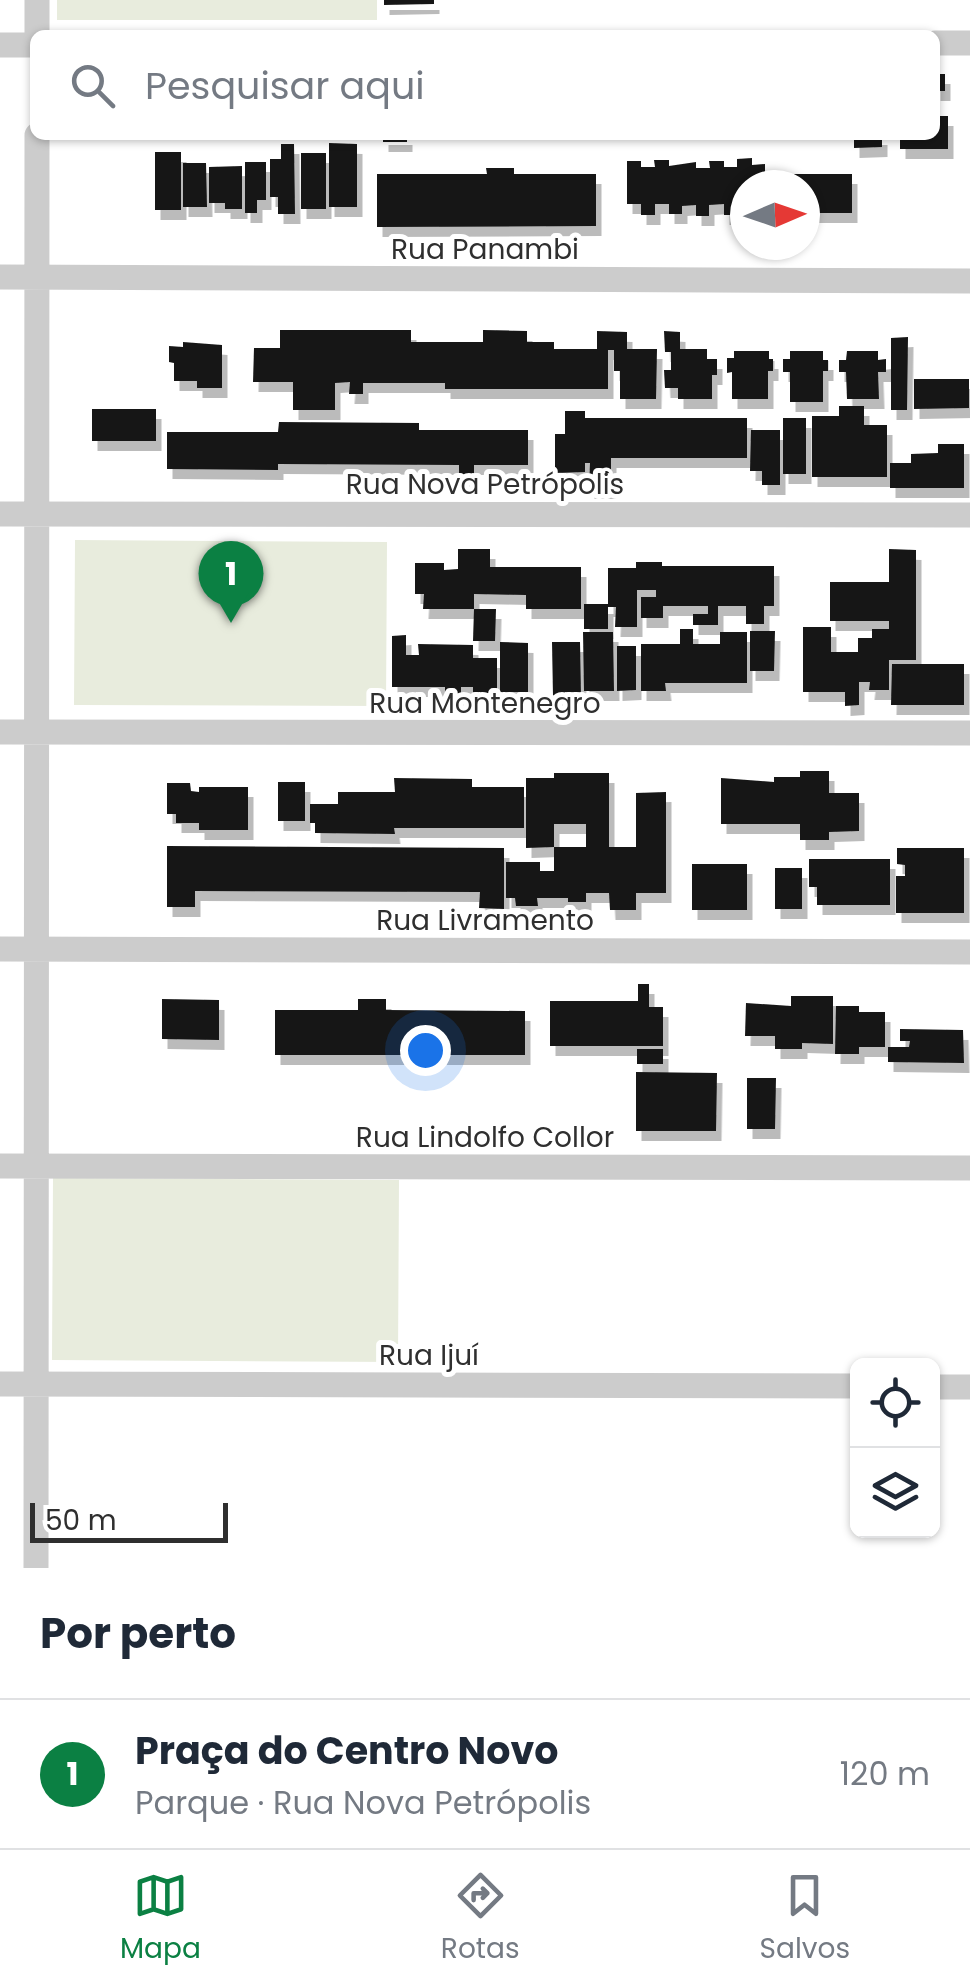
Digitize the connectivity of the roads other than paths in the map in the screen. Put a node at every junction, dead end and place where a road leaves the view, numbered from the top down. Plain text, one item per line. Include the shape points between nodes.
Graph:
1 (38, 0) edge
2 (37, 30) edge
3 (940, 43) edge
4 (970, 43) edge
5 (0, 45) edge
6 (30, 45) edge
7 (37, 140) edge
8 (0, 277) edge
9 (37, 277) junction
10 (970, 281) edge
11 (0, 514) edge
12 (37, 514) junction
13 (970, 515) edge
14 (0, 732) edge
15 (37, 733) junction
16 (970, 733) edge
17 (0, 948) edge
18 (36, 949) junction
19 (970, 952) edge
20 (0, 1166) edge
21 (36, 1166) junction
22 (970, 1168) edge
23 (0, 1384) edge
24 (36, 1384) junction
25 (850, 1386) edge
26 (940, 1387) edge
27 (970, 1387) edge
28 (36, 1568) edge

1 - 2 street
3 - 4 street
5 - 6 street
7 - 9 street
8 - 9 street, Rua Panambi
9 - 10 street, Rua Panambi
9 - 12 street
11 - 12 street, Rua Nova Petrópolis
12 - 13 street, Rua Nova Petrópolis
12 - 15 street
14 - 15 street, Rua Montenegro
15 - 16 street, Rua Montenegro
15 - 18 street
17 - 18 street, Rua Livramento
18 - 19 street, Rua Livramento
18 - 21 street
20 - 21 street, Rua Lindolfo Collor
21 - 22 street, Rua Lindolfo Collor
21 - 24 street
23 - 24 street, Rua Ijuí
24 - 25 street, Rua Ijuí
24 - 28 street
26 - 27 street

